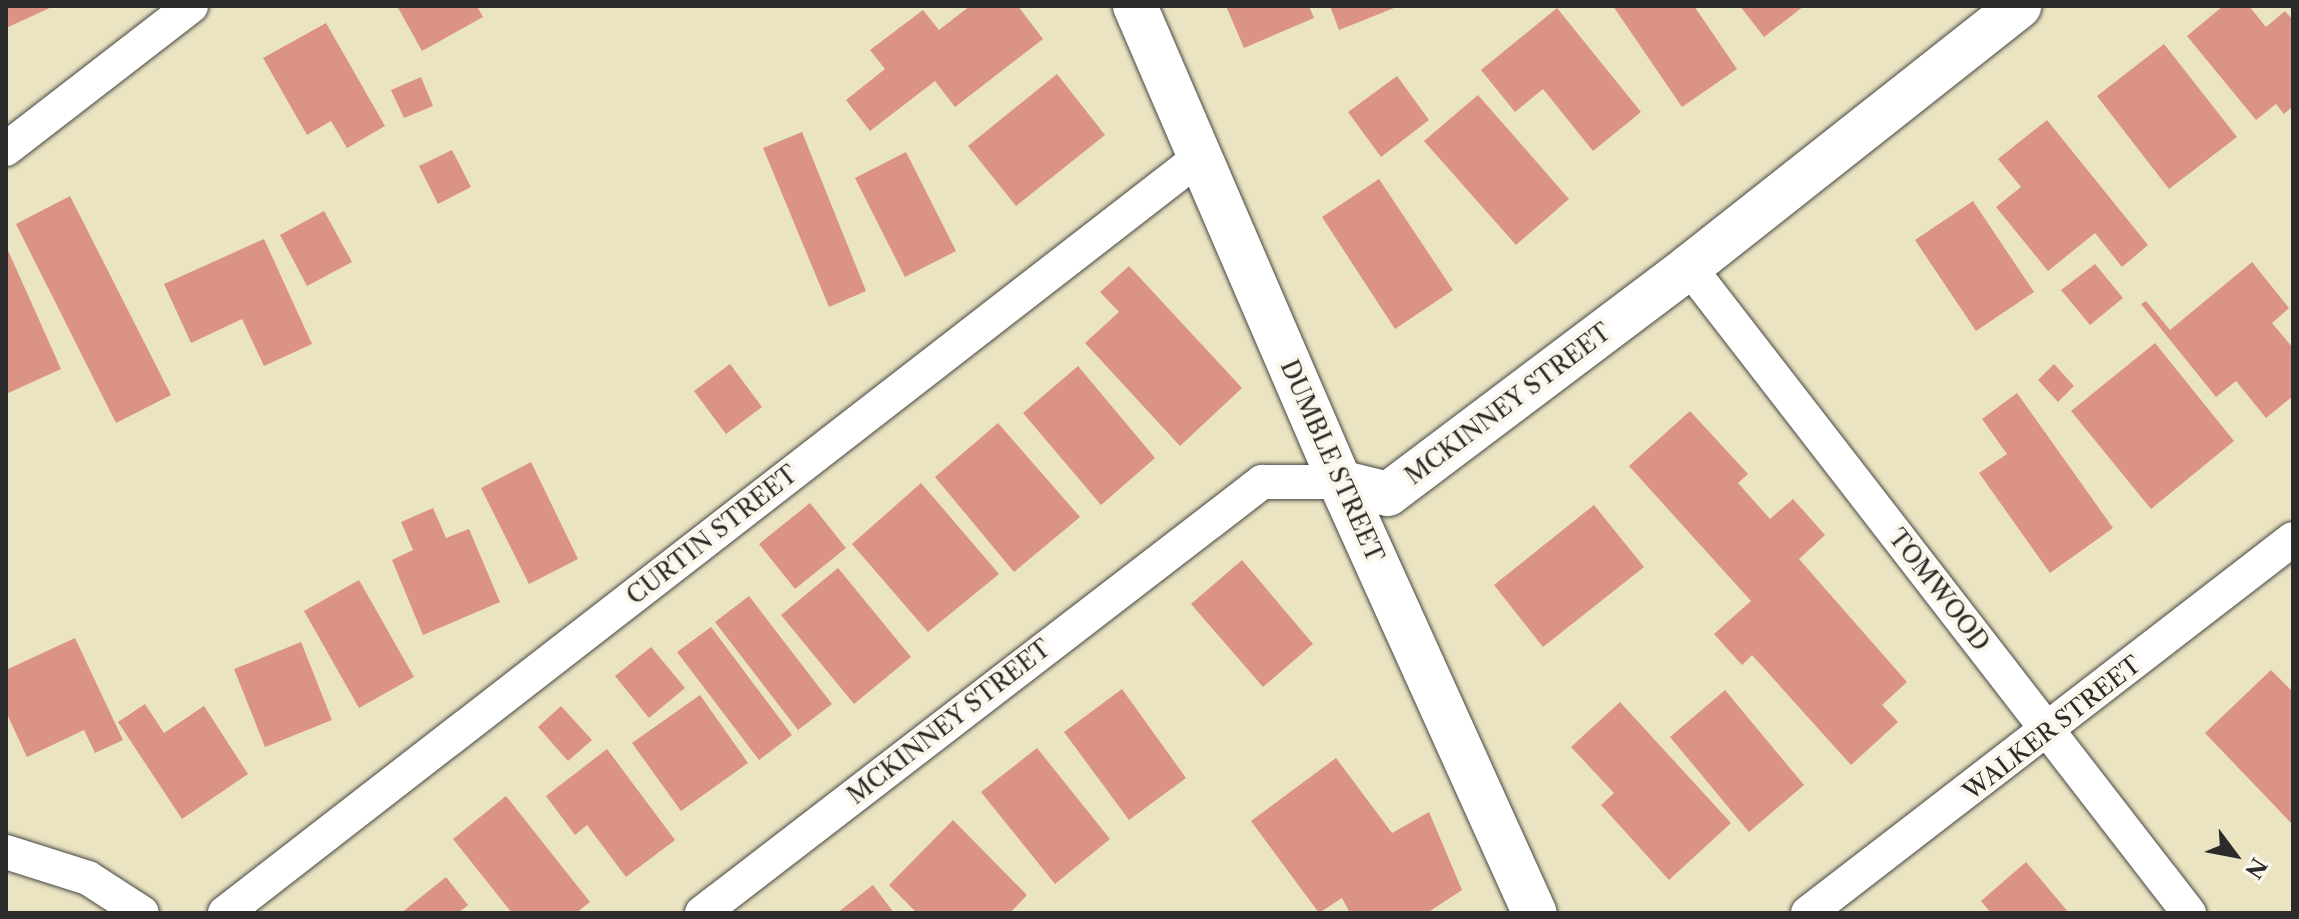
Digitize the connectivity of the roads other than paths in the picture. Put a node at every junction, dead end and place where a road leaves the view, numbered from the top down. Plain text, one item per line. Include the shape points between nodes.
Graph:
1 (191, 6) edge
2 (1135, 6) edge
3 (2019, 6) edge
4 (6, 149) edge
5 (1200, 157) junction
6 (1689, 267) junction
7 (1340, 482) junction
8 (2293, 539) edge
9 (2048, 731) junction
10 (6, 852) edge
11 (1524, 908) edge
12 (142, 913) edge
13 (225, 913) edge
14 (702, 913) edge
15 (1808, 913) edge
16 (2189, 913) edge

1 - 4 street
2 - 5 street, DUMBLE STREET
3 - 6 street, MCKINNEY STREET
5 - 7 street, DUMBLE STREET
5 - 13 street, CURTIN STREET
6 - 7 street, MCKINNEY STREET via 1388,494
6 - 9 street, TOMWOOD
7 - 11 street, DUMBLE STREET
7 - 14 street, MCKINNEY STREET via 1262,482
8 - 9 street, WALKER STREET
9 - 15 street, WALKER STREET
9 - 16 street, TOMWOOD
10 - 12 street via 88,878

